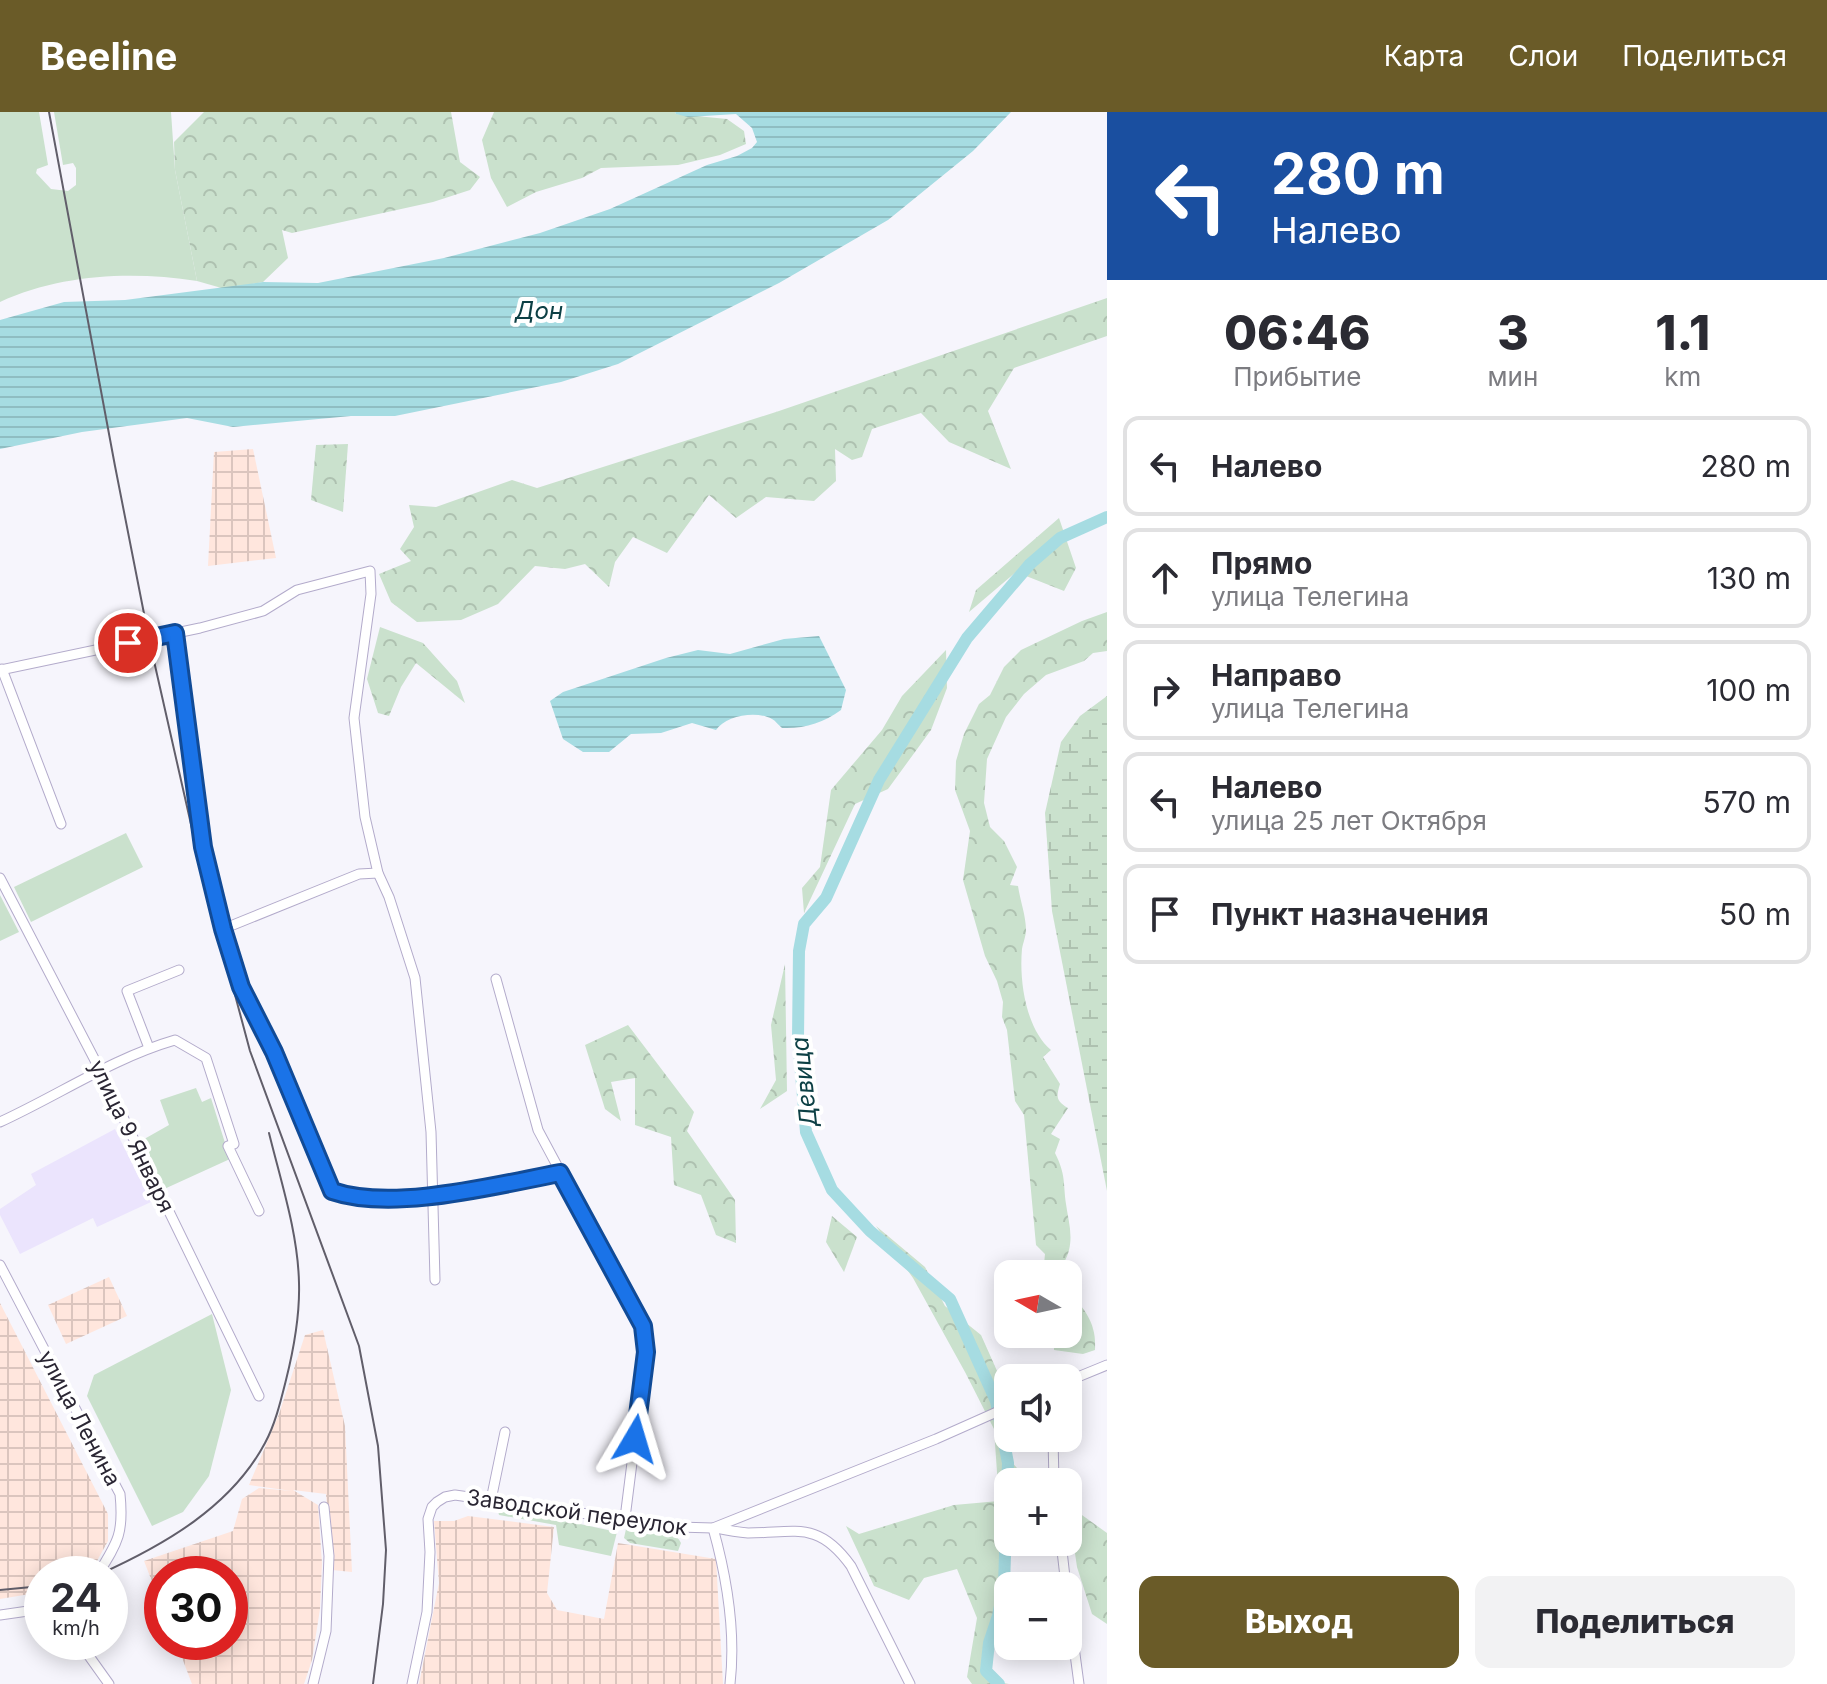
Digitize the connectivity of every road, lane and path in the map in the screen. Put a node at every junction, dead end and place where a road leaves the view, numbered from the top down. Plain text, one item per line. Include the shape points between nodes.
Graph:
1 (175, 633) junction
2 (1, 670) edge
3 (61, 824) dead end
4 (378, 873) junction
5 (0, 878) edge
6 (223, 929) junction
7 (179, 970) dead end
8 (496, 979) dead end
9 (149, 1048) junction
10 (100, 1070) junction
11 (0, 1122) edge
12 (560, 1173) junction
13 (434, 1196) junction
14 (259, 1211) dead end
15 (0, 1265) edge
16 (435, 1280) dead end
17 (1107, 1365) edge
18 (1082, 1375) edge
19 (259, 1396) dead end
20 (994, 1413) edge
21 (505, 1432) dead end
22 (491, 1500) junction
23 (324, 1507) dead end
24 (625, 1518) junction
25 (713, 1528) junction
26 (109, 1556) edge
27 (24, 1612) edge
28 (0, 1615) edge
29 (92, 1660) edge
30 (1076, 1660) edge
31 (109, 1684) edge
32 (313, 1684) edge
33 (412, 1684) edge
34 (730, 1684) edge
35 (910, 1684) edge
36 (1079, 1684) edge

1 - 2 street
1 - 4 street via 263,611 297,590 370,571 354,718 365,817
1 - 6 street via 203,847
2 - 3 street
4 - 6 street via 359,874
4 - 13 street via 415,978
5 - 10 street, улица 9 Января
6 - 13 street via 241,987 332,1191 352,1198
7 - 9 street via 127,991
8 - 12 street via 528,1100
9 - 10 street
9 - 14 street via 175,1040 206,1058 234,1144 228,1146
10 - 11 street
10 - 19 street, улица 9 Января
12 - 13 street
12 - 24 street via 643,1326 646,1352
13 - 16 street
15 - 26 street, улица Ленина via 120,1494 123,1523
17 - 18 street
20 - 25 street
21 - 22 street
22 - 24 street, Заводской переулок
22 - 33 street, Заводской переулок via 455,1495 432,1507 427,1612
23 - 32 street via 329,1556 326,1631
24 - 25 street, Заводской переулок
25 - 34 street via 726,1586
25 - 35 street, Заводской переулок via 746,1533 801,1530 840,1550
27 - 28 street
29 - 31 street
30 - 36 street

